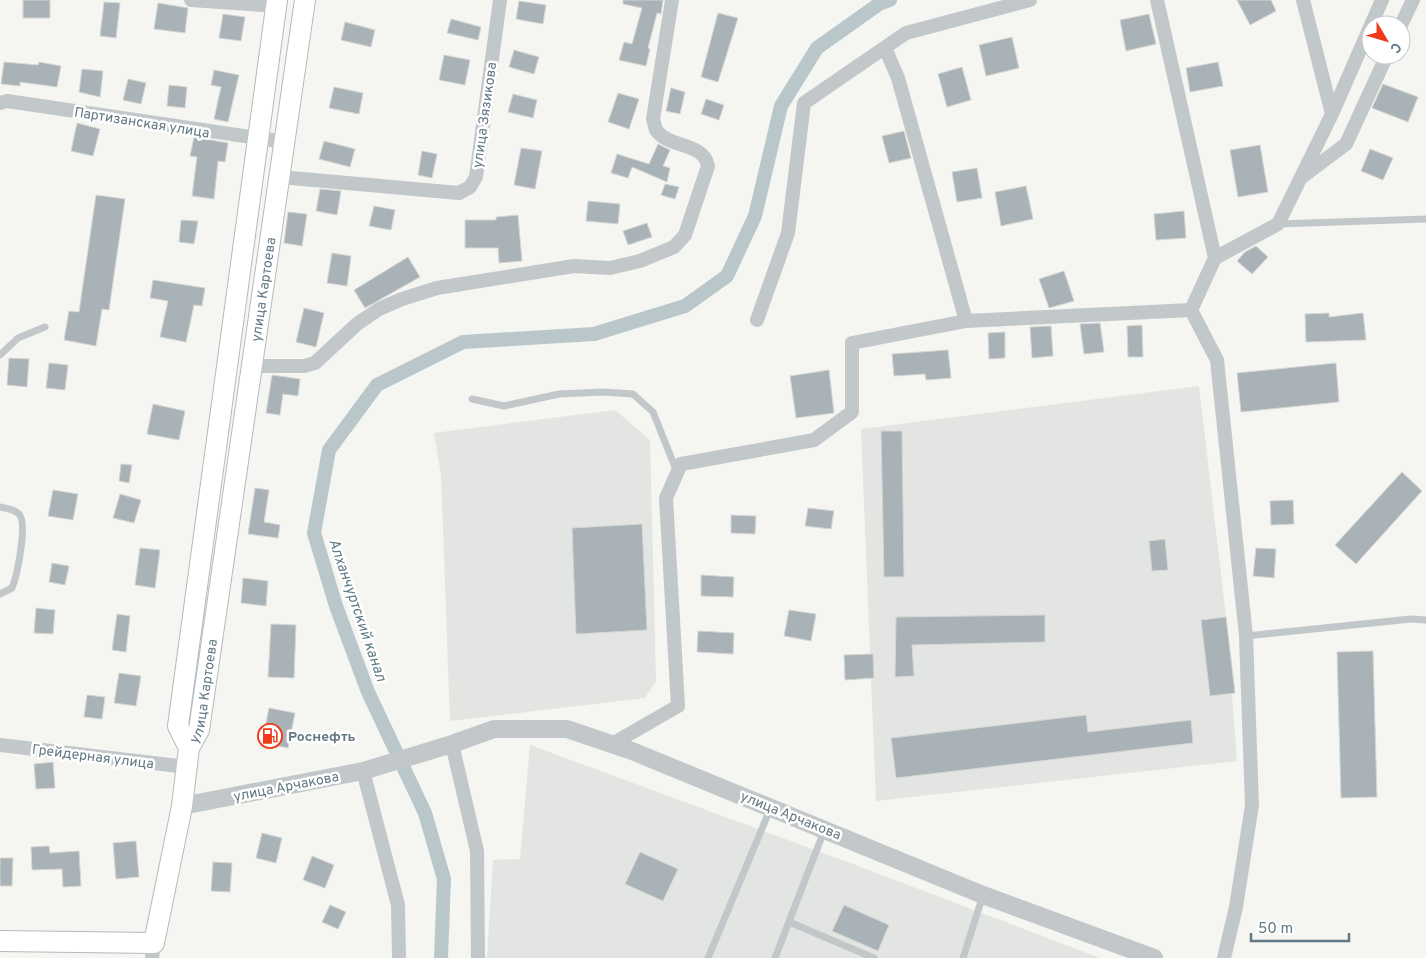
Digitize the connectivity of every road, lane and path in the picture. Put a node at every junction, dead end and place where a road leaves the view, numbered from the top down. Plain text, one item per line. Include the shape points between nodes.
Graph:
1 (191, 0) edge
2 (305, 0) edge
3 (500, 0) edge
4 (672, 0) edge
5 (1030, 0) edge
6 (1157, 0) edge
7 (1303, 0) edge
8 (1382, 0) edge
9 (1413, 0) edge
10 (277, 3) edge
11 (1375, 15) edge
12 (1406, 15) edge
13 (885, 48) junction
14 (1361, 48) edge
15 (1382, 65) edge
16 (0, 103) edge
17 (1332, 114) junction
18 (258, 139) junction
19 (285, 142) junction
20 (280, 176) junction
21 (1300, 179) junction
22 (1426, 219) edge
23 (1278, 224) junction
24 (1215, 258) junction
25 (1190, 310) junction
26 (757, 320) dead end
27 (966, 321) junction
28 (45, 327) dead end
29 (0, 356) edge
30 (251, 366) junction
31 (472, 399) dead end
32 (677, 472) junction
33 (0, 507) edge
34 (0, 594) edge
35 (1426, 620) edge
36 (1246, 636) junction
37 (452, 744) junction
38 (612, 744) junction
39 (0, 745) edge
40 (188, 758) junction
41 (363, 771) junction
42 (182, 806) junction
43 (772, 807) junction
44 (825, 829) junction
45 (983, 895) junction
46 (789, 922) junction
47 (0, 941) edge
48 (153, 950) edge
49 (399, 958) edge
50 (478, 958) edge
51 (708, 958) edge
52 (775, 958) edge
53 (874, 958) edge
54 (963, 958) edge
55 (1154, 958) edge
56 (1224, 958) edge

1 - 10 street
2 - 19 main road, улица Картоева
3 - 20 street, улица Зязикова via 476,177 470,187 459,193
4 - 30 street via 653,119 656,130 664,137 701,153 708,166 680,242 640,262 610,268 574,266 437,288 379,309 315,363
5 - 13 street via 906,33
6 - 24 street
7 - 17 street
8 - 11 street
9 - 12 street
10 - 18 main road, улица Картоева
13 - 26 street via 804,103 788,233
13 - 27 street via 898,78
14 - 17 street
15 - 21 street via 1346,144
16 - 18 street, Партизанская улица via 7,101
17 - 21 street
18 - 19 street, Партизанская улица
18 - 40 main road, улица Картоева via 178,726
19 - 20 main road, улица Картоева
20 - 30 main road, улица Картоева
21 - 23 street
22 - 23 lane
23 - 24 street
24 - 25 street
25 - 27 street
25 - 36 street via 1217,360
27 - 32 street via 852,343 852,412 814,440 681,464
28 - 29 lane via 18,338
30 - 40 main road, улица Картоева via 199,730
31 - 32 lane via 504,406 559,394 633,394 653,412
32 - 38 street via 666,498 678,706
33 - 34 lane via 19,514 23,523 16,578 12,588
35 - 36 lane
36 - 56 street via 1252,805 1236,907
37 - 38 street, улица Арчакова via 494,729 567,729
37 - 41 street, улица Арчакова
37 - 50 street via 477,851
38 - 43 street, улица Арчакова
39 - 40 street, Грейдерная улица
40 - 42 main road
41 - 42 street, улица Арчакова
41 - 49 street via 398,905
42 - 48 main road
43 - 44 street, улица Арчакова
43 - 51 lane
44 - 45 street, улица Арчакова
44 - 46 lane
45 - 54 lane
45 - 55 street, улица Арчакова
46 - 52 lane
46 - 53 lane
47 - 48 main road

